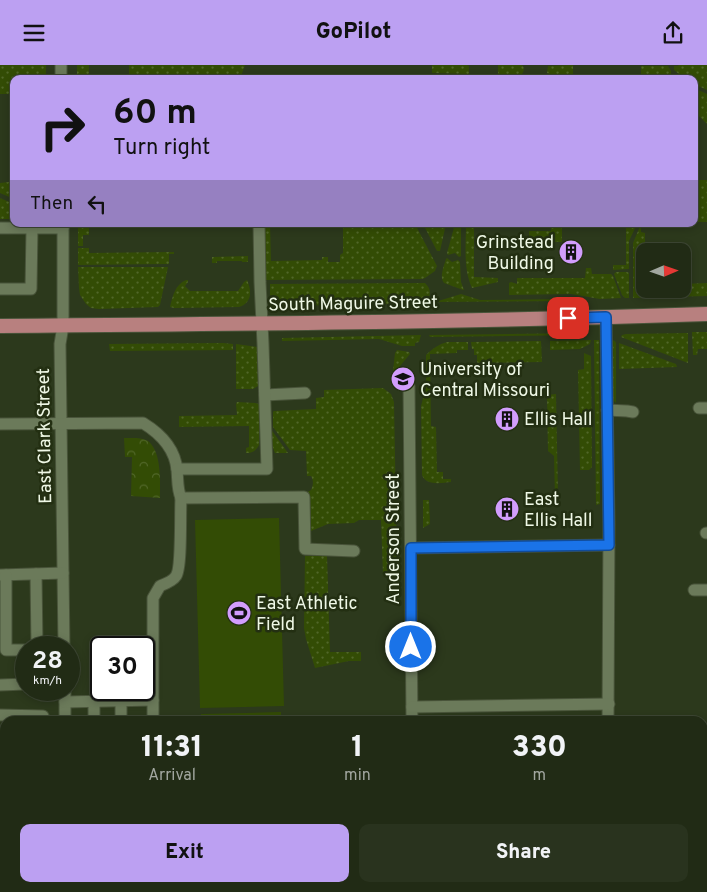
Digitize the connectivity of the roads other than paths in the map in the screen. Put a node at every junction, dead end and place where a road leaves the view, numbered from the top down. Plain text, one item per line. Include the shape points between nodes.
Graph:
1 (48, 227) edge
2 (63, 227) edge
3 (259, 227) edge
4 (0, 228) edge
5 (32, 228) junction
6 (0, 289) edge
7 (707, 314) edge
8 (606, 317) junction
9 (262, 324) junction
10 (0, 326) edge
11 (63, 326) junction
12 (409, 386) dead end
13 (305, 393) dead end
14 (265, 395) junction
15 (607, 410) junction
16 (633, 412) dead end
17 (0, 425) edge
18 (62, 425) junction
19 (177, 469) junction
20 (181, 498) junction
21 (609, 545) junction
22 (411, 548) junction
23 (354, 551) dead end
24 (63, 573) junction
25 (36, 574) junction
26 (3, 575) edge
27 (694, 590) dead end
28 (707, 590) edge
29 (37, 636) edge
30 (64, 636) edge
31 (153, 636) edge
32 (3, 651) edge
33 (0, 685) edge
34 (15, 685) edge
35 (94, 701) joint
36 (121, 701) edge
37 (152, 701) edge
38 (65, 702) joint
39 (609, 704) junction
40 (412, 707) junction
41 (0, 715) edge
42 (43, 716) dead end
43 (65, 716) edge
44 (94, 716) edge
45 (121, 716) edge
46 (153, 716) edge
47 (412, 716) edge
48 (608, 716) edge

1 - 5 street
2 - 11 street, East Clark Street
3 - 9 street
4 - 5 street
5 - 6 street via 31,289
7 - 8 main road, South Maguire Street
8 - 9 main road, South Maguire Street
8 - 15 street
9 - 11 main road, South Maguire Street
9 - 14 street
10 - 11 main road, South Maguire Street
11 - 18 street, East Clark Street via 60,344
12 - 22 street, Anderson Street
13 - 14 street
14 - 19 street via 267,469
15 - 16 street
15 - 21 street
17 - 18 street
18 - 19 street via 143,423 161,436 175,456
18 - 24 street, East Clark Street
19 - 20 street
20 - 23 street via 304,497 305,549
20 - 31 street via 180,563 177,576 160,586 153,598
21 - 22 street
21 - 39 street
22 - 40 street, Anderson Street
24 - 25 street
24 - 30 street, East Clark Street
25 - 26 street
25 - 29 street
26 - 32 street
27 - 28 street
33 - 34 street
35 - 38 street
35 - 44 street
36 - 45 street
37 - 46 street
38 - 43 street
39 - 40 street
39 - 48 street
40 - 47 street, Anderson Street
41 - 42 street

